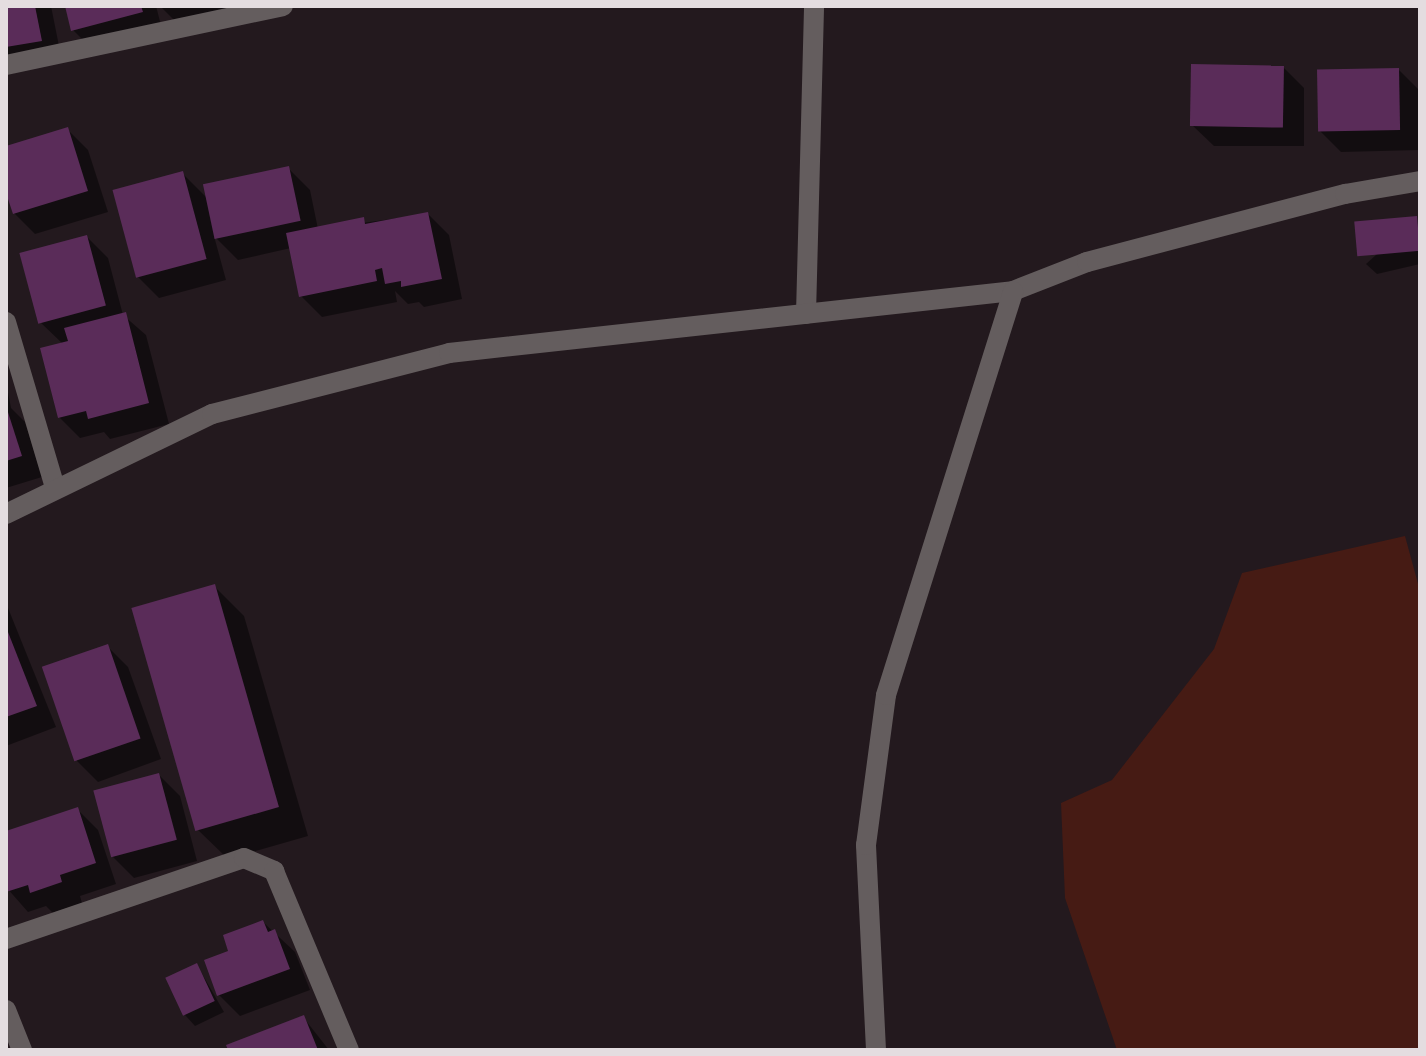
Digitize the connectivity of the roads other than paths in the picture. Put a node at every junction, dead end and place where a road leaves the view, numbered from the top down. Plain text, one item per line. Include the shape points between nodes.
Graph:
1 (283, 6) edge
2 (814, 6) edge
3 (6, 65) edge
4 (1420, 181) edge
5 (1013, 291) junction
6 (806, 314) junction
7 (6, 322) edge
8 (55, 487) junction
9 (6, 514) edge
10 (6, 939) edge
11 (6, 1010) edge
12 (22, 1050) edge
13 (349, 1050) edge
14 (876, 1050) edge

1 - 3 street
2 - 6 street
4 - 5 street via 1345,194 1087,262
5 - 6 street
5 - 14 street via 886,695 866,845
6 - 8 street via 449,353 212,414
7 - 8 street
8 - 9 street
10 - 13 street via 244,858 274,871
11 - 12 street

